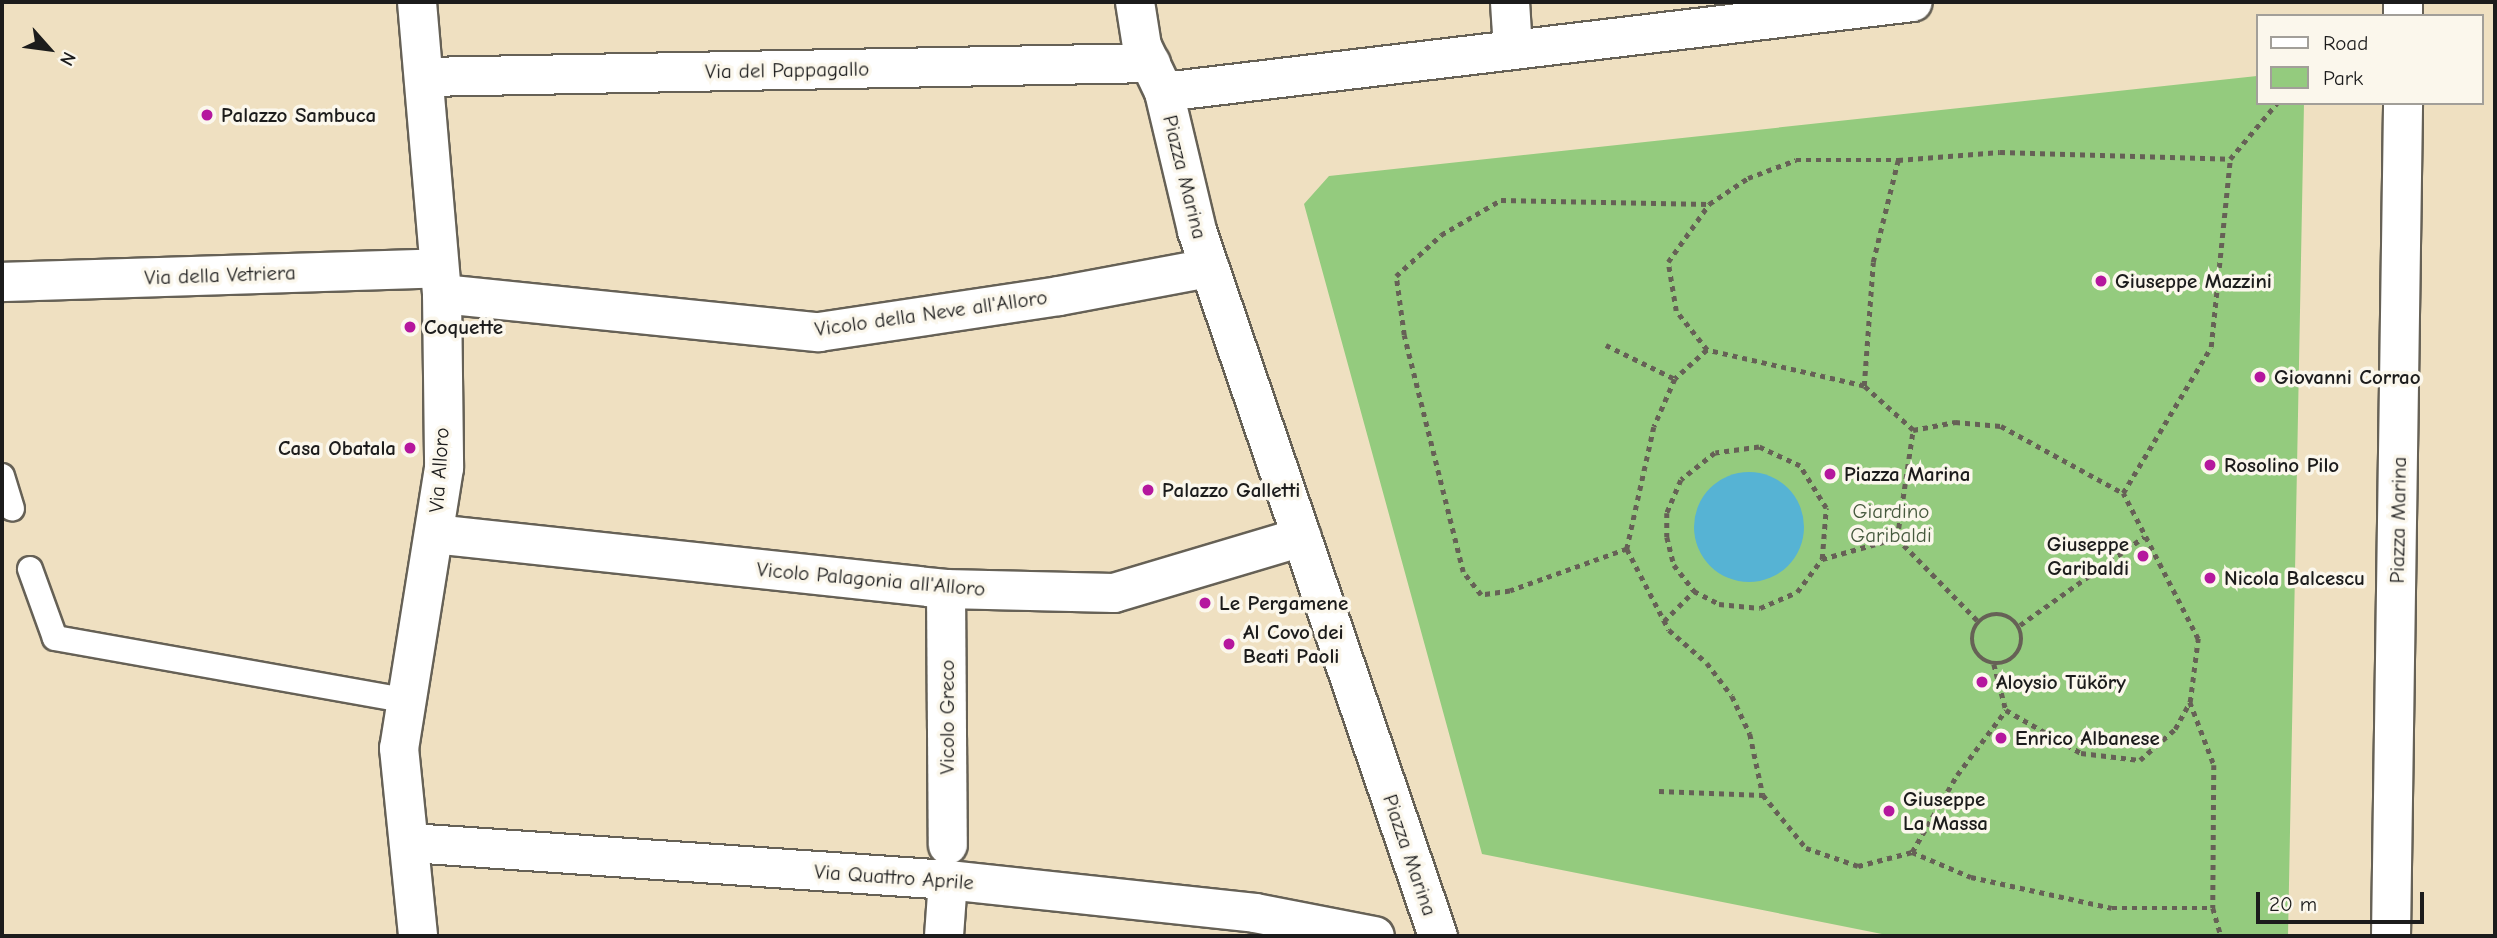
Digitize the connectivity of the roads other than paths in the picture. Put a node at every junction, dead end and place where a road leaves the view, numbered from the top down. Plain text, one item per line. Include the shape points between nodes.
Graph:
1 (417, 2) edge
2 (1135, 2) edge
3 (1510, 2) edge
4 (1913, 2) edge
5 (1726, 13) edge
6 (1513, 50) junction
7 (424, 77) junction
8 (1158, 78) junction
9 (2403, 105) edge
10 (1209, 268) junction
11 (441, 281) junction
12 (2, 282) edge
13 (2, 476) edge
14 (12, 509) dead end
15 (434, 534) junction
16 (1302, 537) junction
17 (30, 569) dead end
18 (946, 589) junction
19 (404, 700) junction
20 (411, 844) junction
21 (948, 862) junction
22 (418, 936) edge
23 (944, 936) edge
24 (1375, 936) edge
25 (1438, 936) edge
26 (2391, 936) edge

1 - 7 street, Via Alloro
2 - 8 street via 1142,46
3 - 6 street
4 - 5 street, Piazza Marina
5 - 6 street, Piazza Marina
6 - 8 street, Piazza Marina
7 - 8 street, Via del Pappagallo
7 - 11 street, Via Alloro
8 - 10 street, Piazza Marina
9 - 26 street, Piazza Marina
10 - 11 street, Vicolo della Neve all'Alloro via 819,332
10 - 16 street, Piazza Marina
11 - 12 street, Via della Vetriera
11 - 15 street, Via Alloro via 444,468
13 - 14 lane
15 - 18 street, Vicolo Palagonia all'Alloro
15 - 19 street, Via Alloro
16 - 18 street, Vicolo Palagonia all'Alloro via 1114,593
16 - 25 street, Piazza Marina
17 - 19 lane via 55,638 139,649
18 - 21 street, Vicolo Greco
19 - 20 street, Via Alloro via 399,748
20 - 21 street, Via Quattro Aprile
20 - 22 street, Via Alloro
21 - 23 street, Vicolo Greco
21 - 24 street, Via Quattro Aprile

